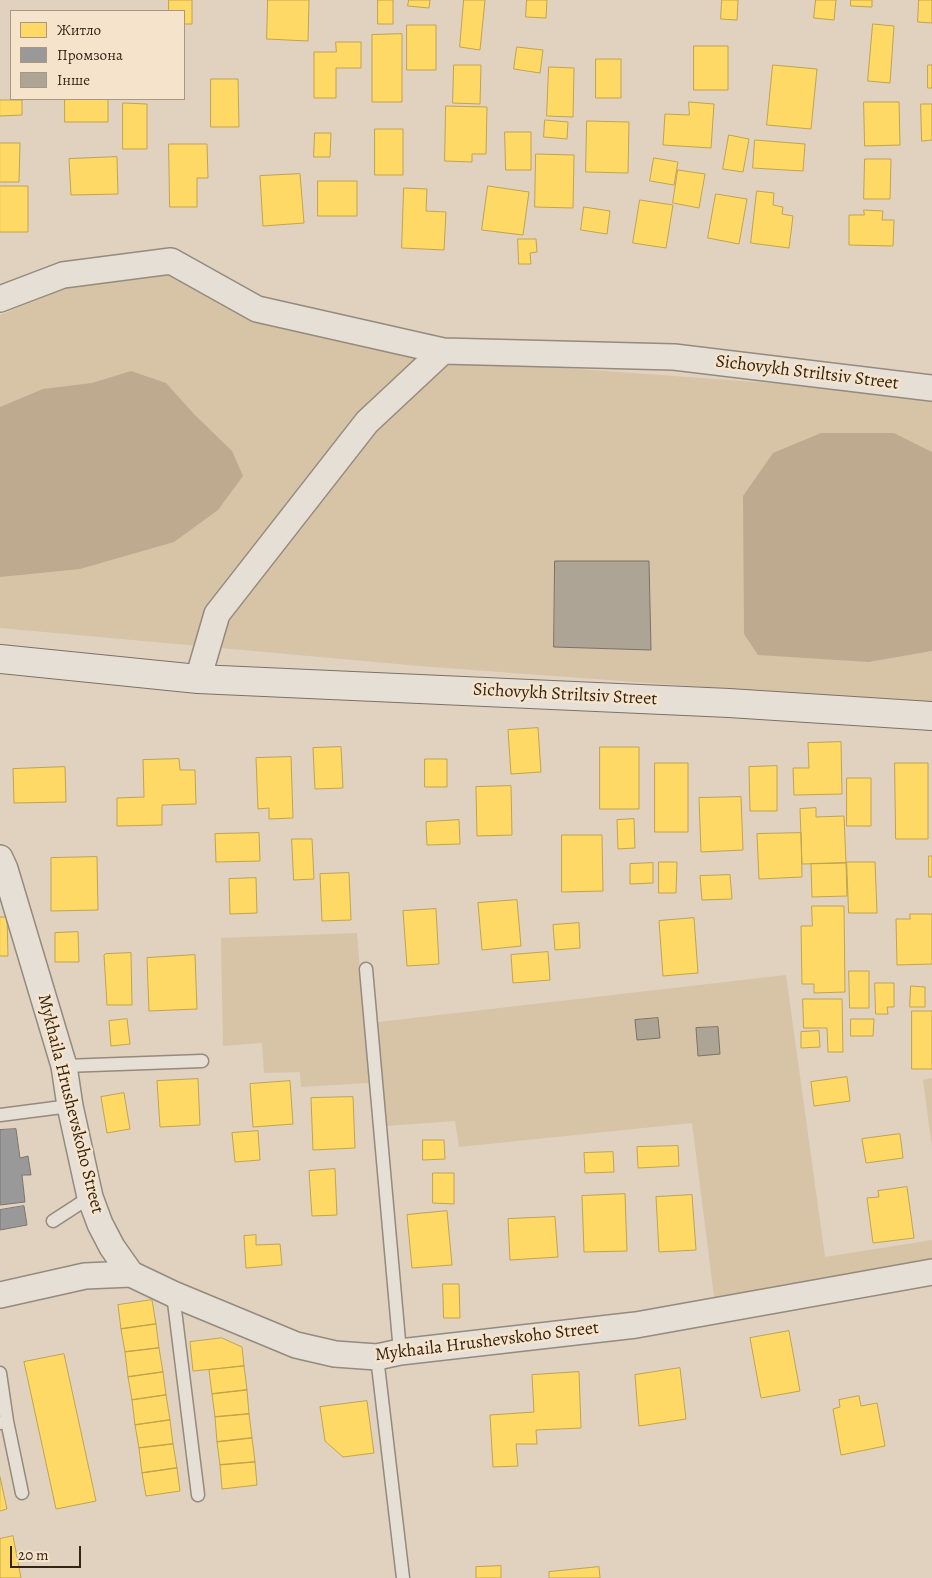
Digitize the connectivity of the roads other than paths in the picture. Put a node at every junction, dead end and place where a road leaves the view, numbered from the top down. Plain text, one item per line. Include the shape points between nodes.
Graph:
1 (0, 299) edge
2 (443, 351) junction
3 (932, 388) edge
4 (0, 660) edge
5 (198, 679) junction
6 (932, 716) edge
7 (0, 858) edge
8 (366, 968) dead end
9 (202, 1061) dead end
10 (64, 1066) junction
11 (70, 1106) junction
12 (0, 1116) edge
13 (90, 1197) junction
14 (53, 1221) dead end
15 (932, 1272) edge
16 (131, 1274) junction
17 (173, 1294) junction
18 (0, 1295) edge
19 (389, 1354) junction
20 (0, 1373) edge
21 (4, 1422) edge
22 (22, 1493) dead end
23 (198, 1495) dead end
24 (403, 1578) edge

1 - 2 street, Sichovykh Striltsiv Street via 63,275 171,261 257,309
2 - 3 street, Sichovykh Striltsiv Street via 674,357
2 - 5 street via 367,422 217,614
4 - 5 street, Sichovykh Striltsiv Street
5 - 6 street, Sichovykh Striltsiv Street via 729,703
7 - 10 street, Mykhaila Hrushevskoho Street
8 - 19 lane
9 - 10 lane
10 - 11 street, Mykhaila Hrushevskoho Street
11 - 12 lane
11 - 13 street, Mykhaila Hrushevskoho Street
13 - 14 lane
13 - 16 street, Mykhaila Hrushevskoho Street via 112,1247
15 - 19 street, Mykhaila Hrushevskoho Street via 636,1325
16 - 17 street, Mykhaila Hrushevskoho Street
16 - 18 street via 85,1276
17 - 19 street, Mykhaila Hrushevskoho Street via 296,1344 335,1354
17 - 23 lane
19 - 24 lane
20 - 21 lane
21 - 22 lane

